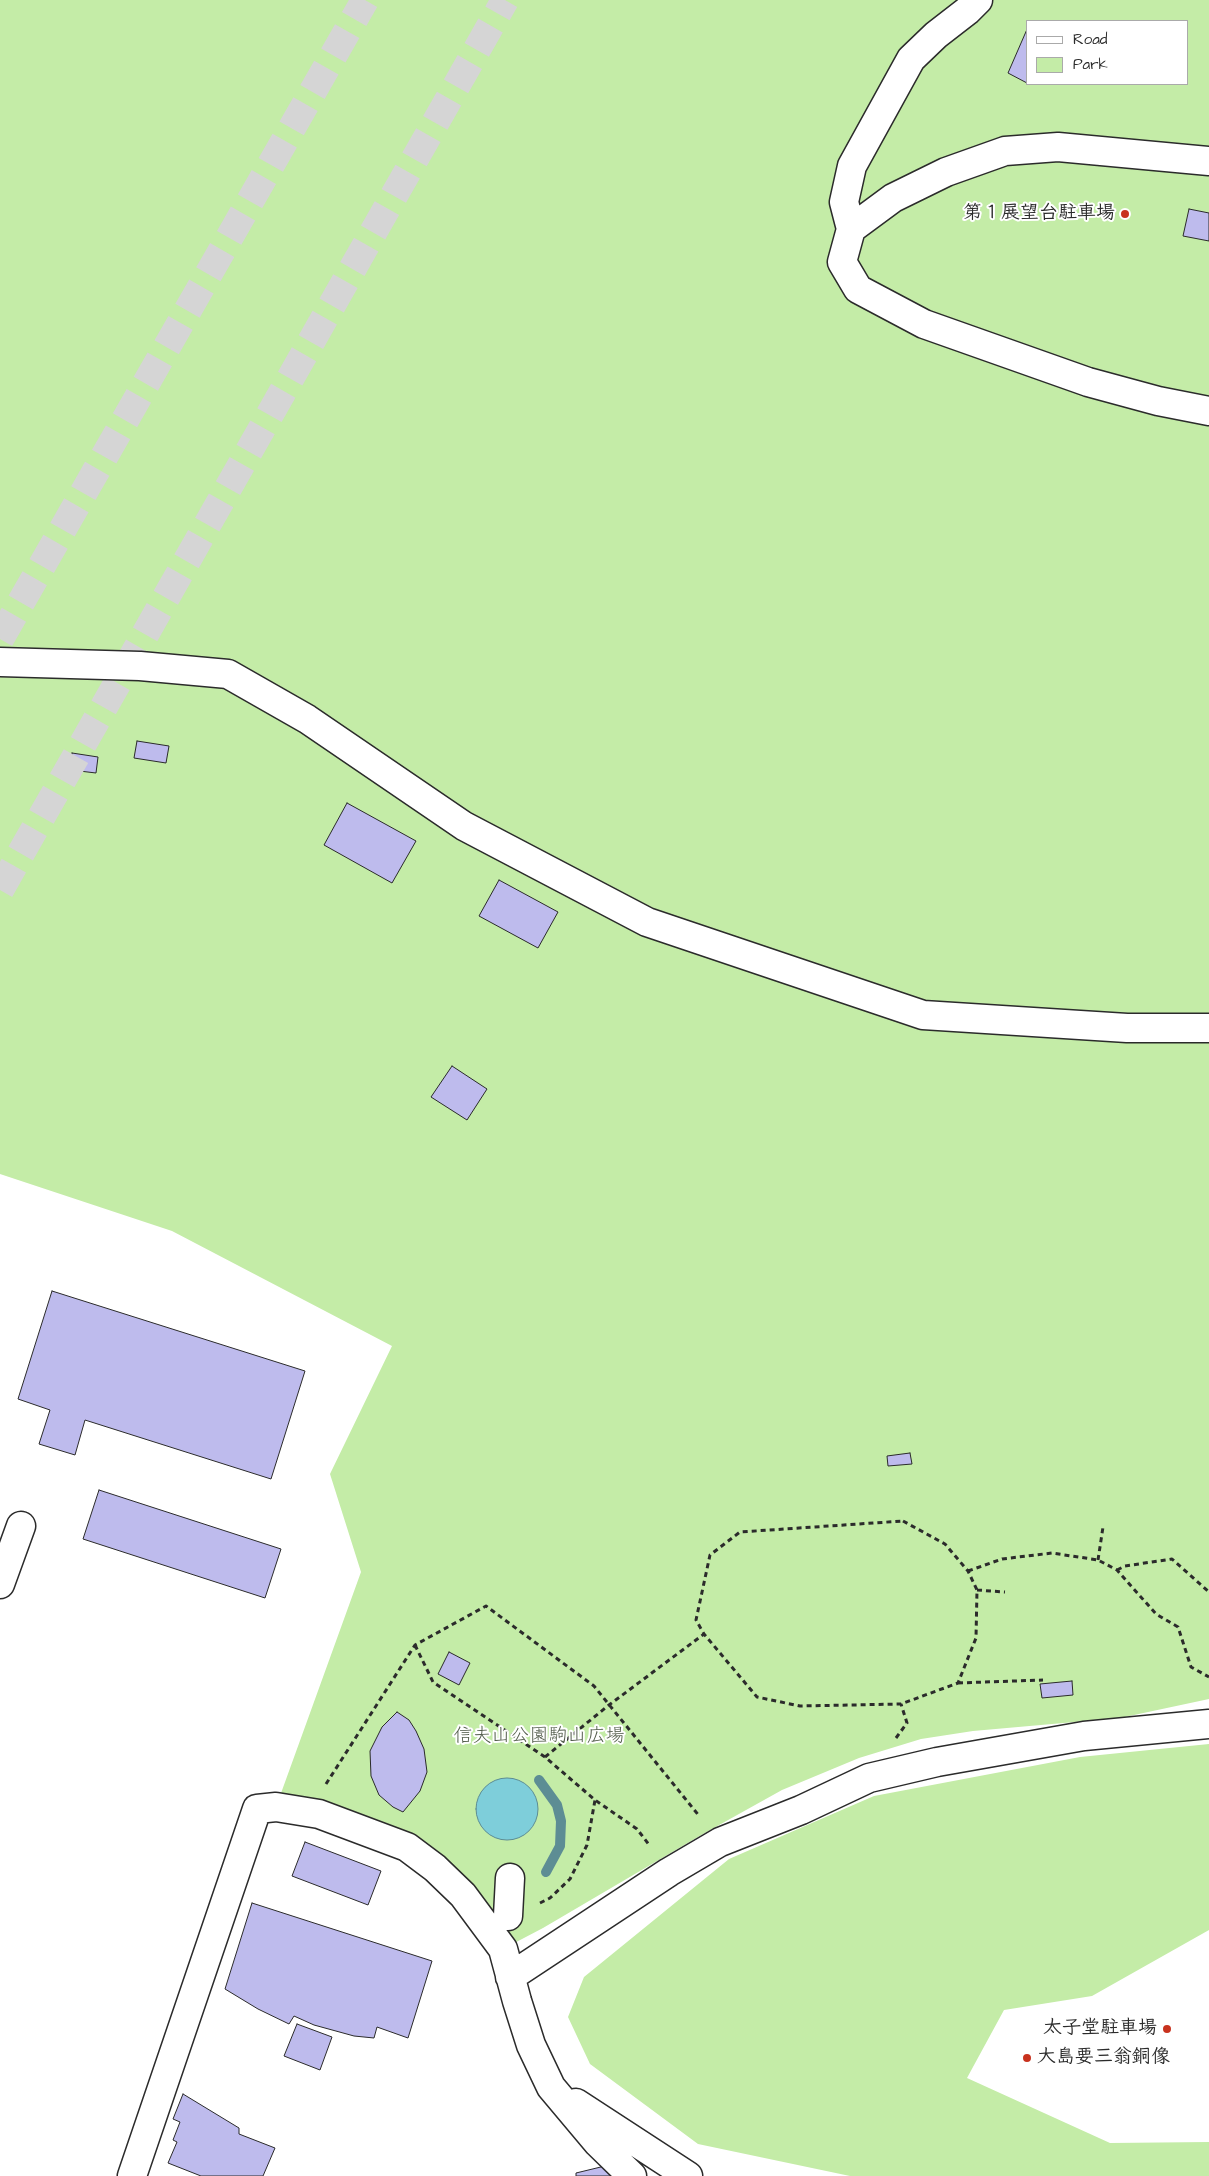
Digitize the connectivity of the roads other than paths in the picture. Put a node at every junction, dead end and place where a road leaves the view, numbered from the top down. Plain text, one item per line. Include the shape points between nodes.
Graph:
1 (978, 0) edge
2 (1209, 161) edge
3 (851, 229) junction
4 (1209, 411) edge
5 (0, 662) edge
6 (1209, 1028) edge
7 (21, 1526) dead end
8 (0, 1584) edge
9 (1209, 1724) edge
10 (510, 1878) dead end
11 (508, 1916) road end
12 (510, 1977) junction
13 (551, 2087) junction
14 (132, 2176) edge
15 (632, 2176) edge
16 (688, 2176) edge

1 - 3 street via 911,59 884,107 852,166 844,202
2 - 3 street via 1058,147 1005,150 946,172 893,198
3 - 4 street via 842,262 858,288 924,324 1088,382
5 - 6 street via 140,666 228,674 307,719 464,826 647,922 923,1015 1127,1028
7 - 8 street
9 - 12 street via 1084,1736 937,1762 869,1778 801,1810 720,1842
10 - 11 street
12 - 13 street via 531,2045
12 - 14 street via 503,1949 463,1895 407,1847 319,1814 276,1807 258,1809
13 - 15 street via 598,2143
13 - 16 street

